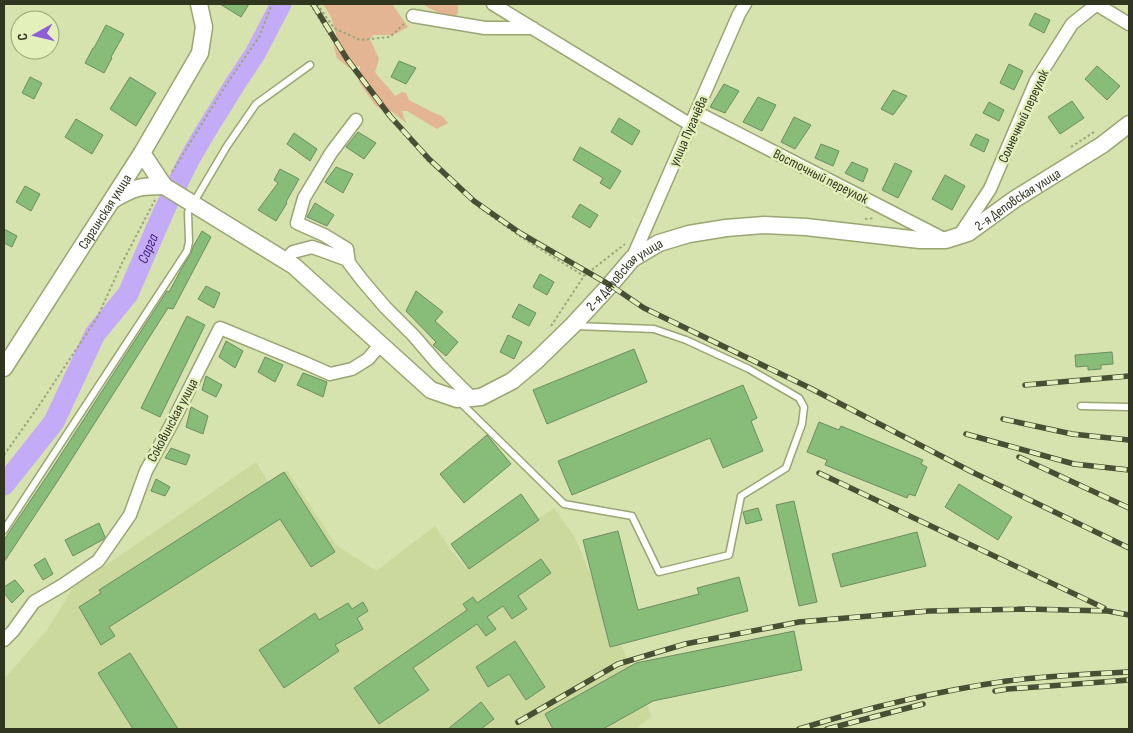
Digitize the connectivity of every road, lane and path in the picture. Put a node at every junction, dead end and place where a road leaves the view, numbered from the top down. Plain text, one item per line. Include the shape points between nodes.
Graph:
1 (198, 4) edge
2 (272, 4) edge
3 (310, 4) edge
4 (317, 4) edge
5 (493, 4) edge
6 (745, 4) edge
7 (1096, 4) edge
8 (413, 16) joint
9 (1129, 24) edge
10 (533, 28) junction
11 (310, 65) dead end
12 (696, 112) junction
13 (356, 120) dead end
14 (1129, 124) edge
15 (691, 125) junction
16 (142, 154) junction
17 (164, 186) junction
18 (114, 199) junction
19 (188, 202) junction
20 (953, 238) junction
21 (632, 259) junction
22 (285, 260) junction
23 (348, 260) junction
24 (584, 276) dead end
25 (572, 326) junction
26 (381, 344) junction
27 (7, 358) edge
28 (464, 399) junction
29 (1081, 406) dead end
30 (1129, 407) edge
31 (4, 455) edge
32 (4, 530) edge
33 (4, 640) edge

1 - 16 street, Саргинская улица via 204,27 200,53
2 - 17 path via 259,37
3 - 24 path via 389,118 428,161 480,208
4 - 8 path via 334,28 360,40 390,37
5 - 10 street
6 - 12 street, улица Пугачёва
7 - 9 street
7 - 20 street, Солнечный переулок via 1072,24 1036,81 990,189
8 - 10 street via 485,28
10 - 15 street
11 - 19 lane via 256,104
12 - 15 street, улица Пугачёва
12 - 20 street, Восточный переулок
13 - 23 street via 304,198 298,223 347,249
14 - 20 street, 2-я Деповская улица via 968,233
15 - 21 street, улица Пугачёва
16 - 17 street
16 - 18 street, Саргинская улица
17 - 18 street via 144,186
17 - 19 street
17 - 31 path via 122,263 97,318
18 - 27 street, Саргинская улица
19 - 22 street
19 - 32 lane via 187,251
20 - 21 street, 2-я Деповская улица via 920,240 764,225 689,234 659,243
21 - 25 street, 2-я Деповская улица
22 - 23 street via 293,252 312,247
22 - 26 street
23 - 28 street
25 - 28 street, 2-я Деповская улица via 512,381 481,397
25 - 28 lane via 654,329 686,340 800,398 804,407 802,424 786,468 741,496 729,555 659,572 632,516 564,504
26 - 28 street via 431,390
26 - 33 street, Соковинская улица via 368,359 352,369 330,374 220,328 146,471 130,515 98,561 64,586 34,602
29 - 30 lane

